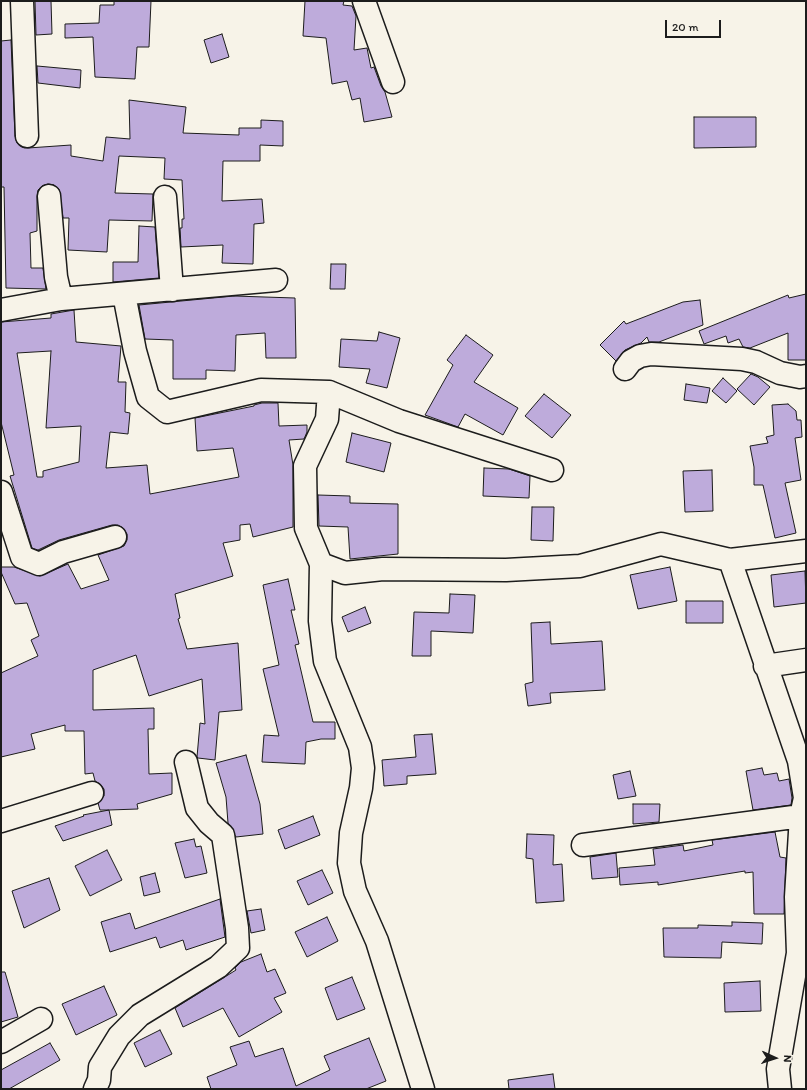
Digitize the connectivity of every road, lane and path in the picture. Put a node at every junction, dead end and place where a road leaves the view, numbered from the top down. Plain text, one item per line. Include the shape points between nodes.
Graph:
1 (22, 1) edge
2 (364, 1) edge
3 (393, 82) dead end
4 (27, 136) dead end
5 (49, 196) dead end
6 (165, 197) dead end
7 (276, 280) dead end
8 (172, 290) junction
9 (124, 294) junction
10 (61, 299) junction
11 (1, 310) edge
12 (624, 369) dead end
13 (806, 376) edge
14 (329, 392) junction
15 (552, 470) dead end
16 (1, 492) edge
17 (115, 538) dead end
18 (806, 551) edge
19 (730, 560) junction
20 (321, 564) junction
21 (806, 660) edge
22 (765, 666) junction
23 (186, 762) dead end
24 (92, 793) dead end
25 (801, 816) junction
26 (1, 821) edge
27 (583, 845) dead end
28 (41, 1019) dead end
29 (1, 1042) edge
30 (95, 1089) edge
31 (423, 1089) edge
32 (780, 1089) edge

1 - 4 street
2 - 3 street
5 - 10 street via 56,277
6 - 8 street
7 - 8 street
8 - 9 street
9 - 10 street
9 - 14 street via 135,351 148,397 167,412 261,390
10 - 11 street
12 - 13 street via 640,356 651,354 742,359 756,362 780,373
14 - 15 street via 399,421
14 - 20 street via 327,418 305,466 306,528
16 - 17 street via 22,557 39,564 63,552
18 - 19 street
19 - 20 street via 661,544 580,566 506,570 383,569 345,572
19 - 22 street
20 - 31 street via 320,621 325,661 360,747 363,768 351,833 349,863 355,891 377,941
21 - 22 street
22 - 25 street via 799,761 805,798
23 - 30 street via 197,808 223,835 238,948 218,967 140,1015 119,1036 100,1067
24 - 26 street
25 - 27 street
25 - 32 street via 796,898 798,952 778,1069
28 - 29 street

